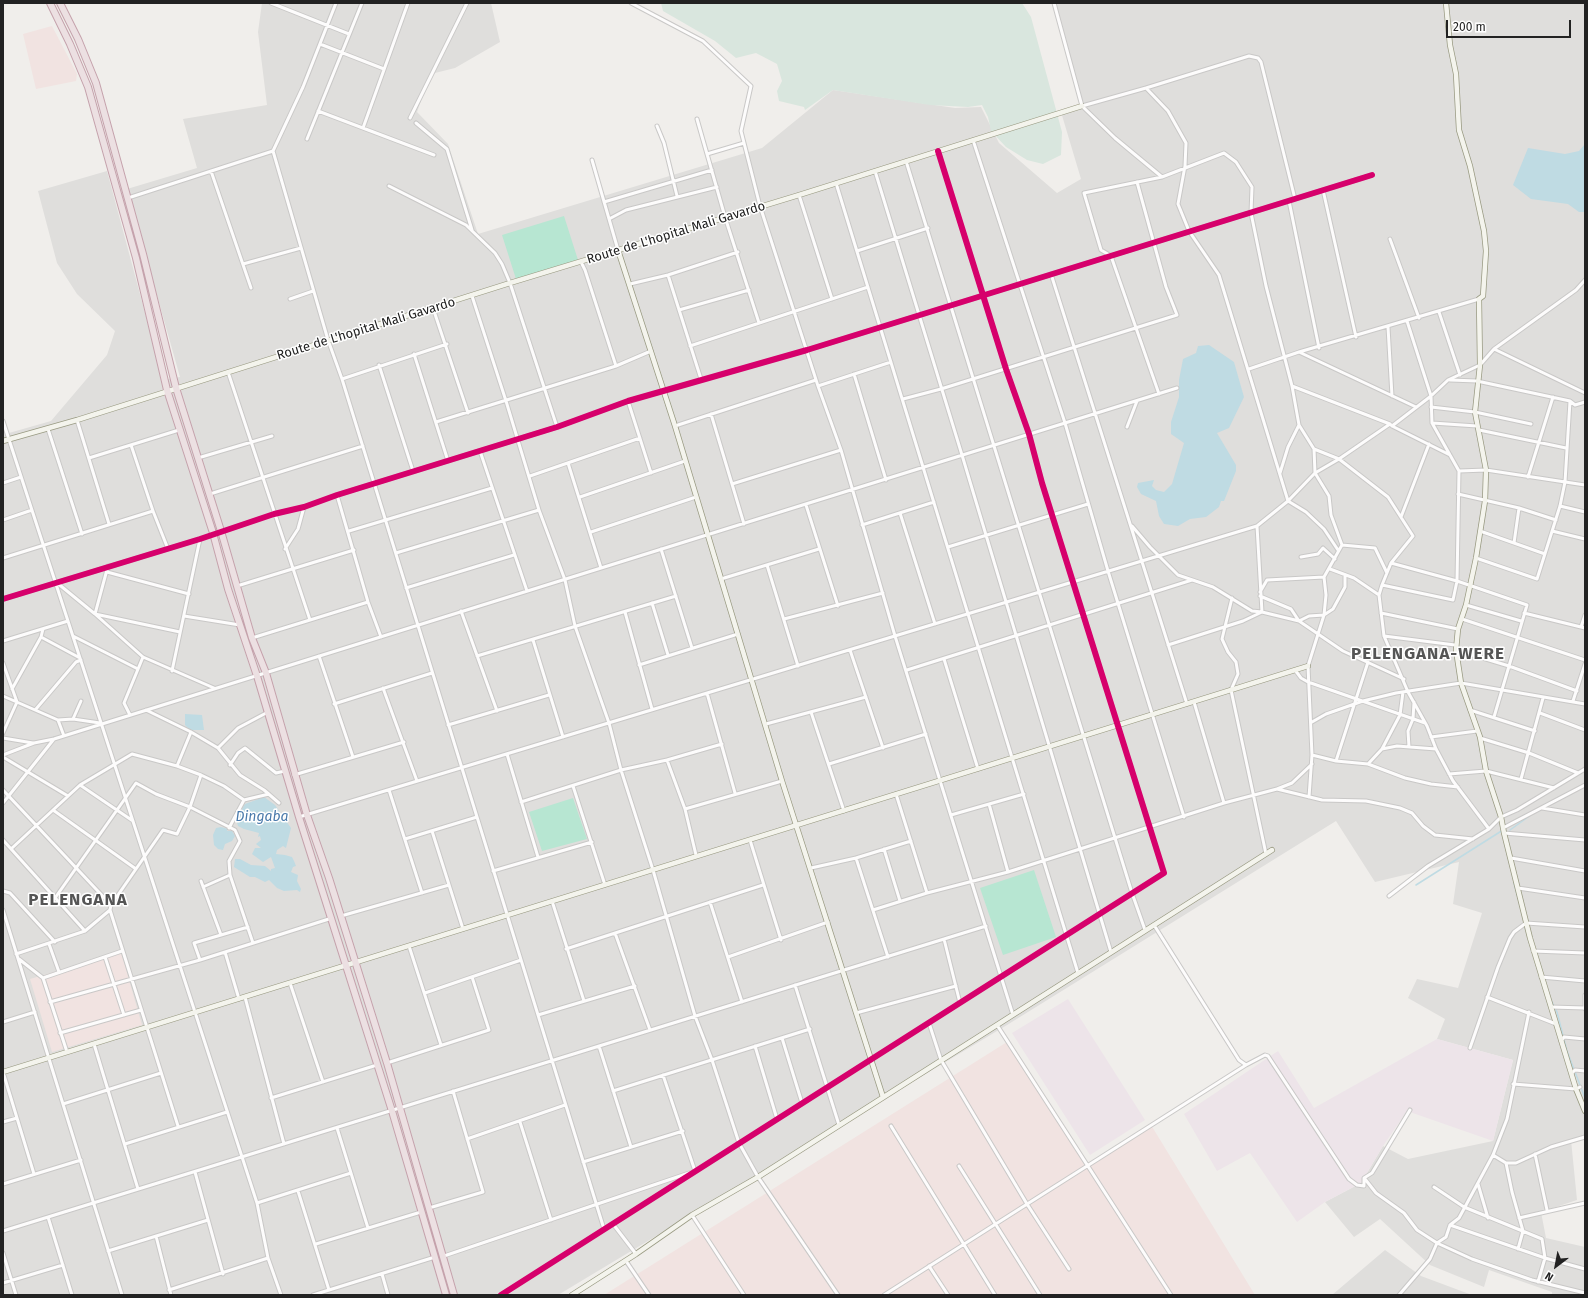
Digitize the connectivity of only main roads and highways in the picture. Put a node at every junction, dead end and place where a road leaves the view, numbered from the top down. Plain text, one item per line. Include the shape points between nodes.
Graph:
1 (50, 3) edge
2 (60, 3) edge
3 (446, 1295) edge
4 (454, 1295) edge

1 - 3 highway via 88,87 136,258 167,390 392,1111
2 - 4 highway via 96,83 176,388 252,638 266,673 294,775 387,1063

